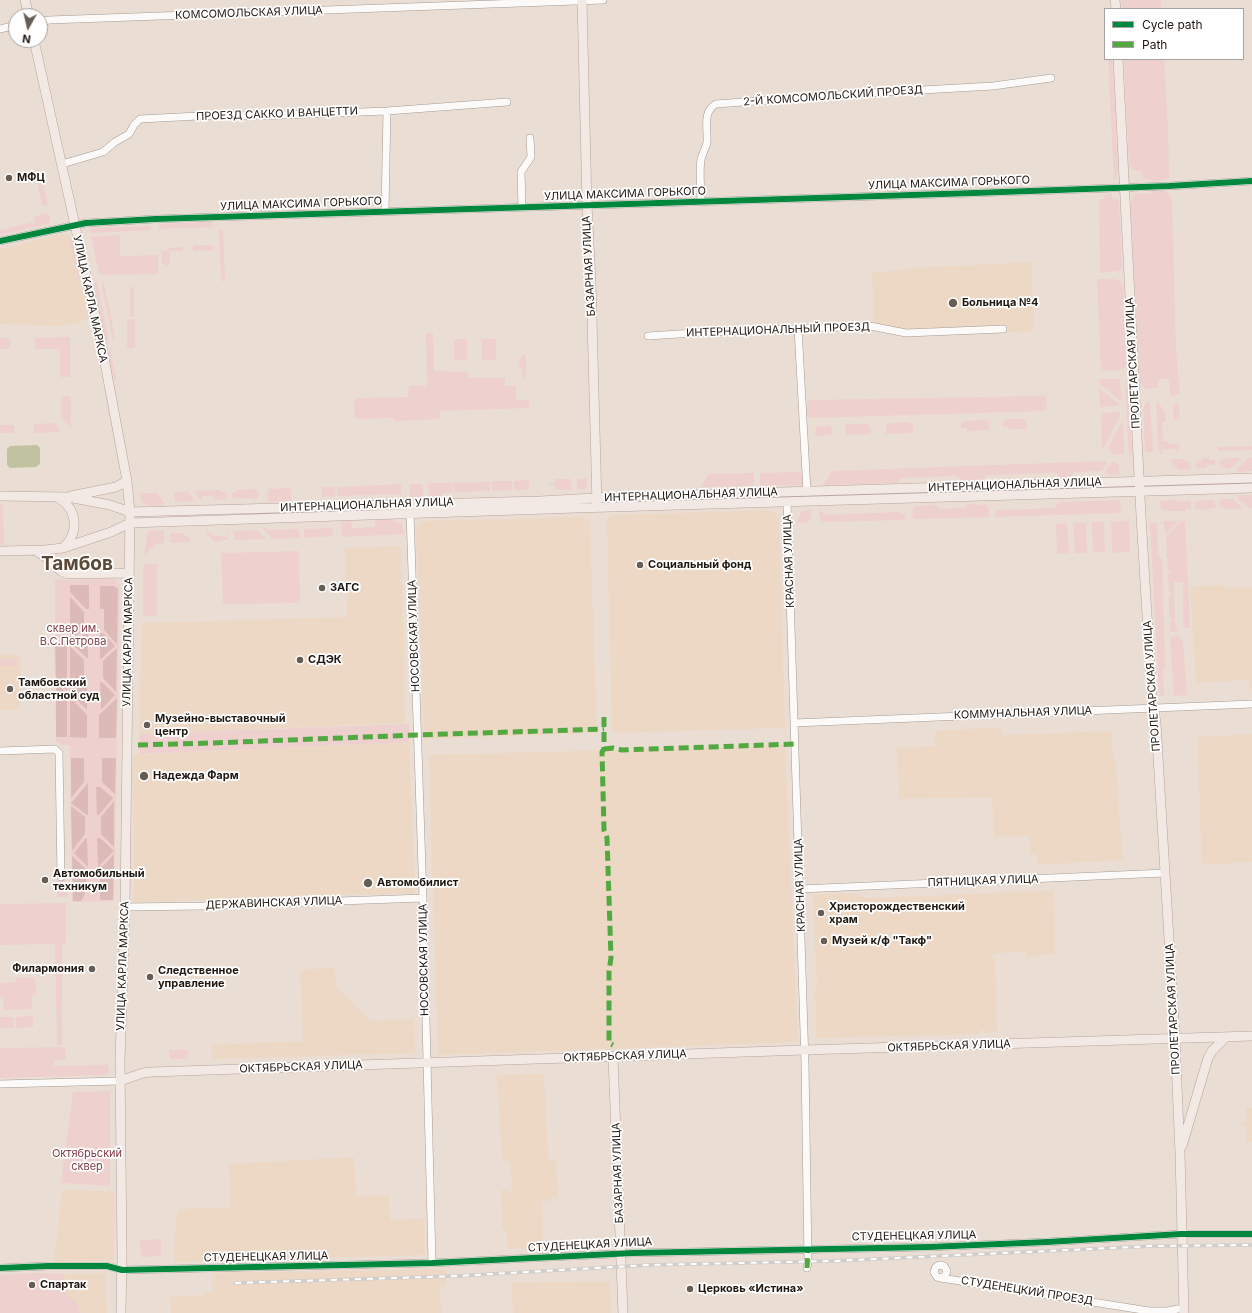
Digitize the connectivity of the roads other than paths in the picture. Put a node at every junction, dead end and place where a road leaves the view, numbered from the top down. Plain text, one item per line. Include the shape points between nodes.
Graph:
1 (582, 0) edge
2 (603, 0) edge
3 (48, 20) edge
4 (36, 48) edge
5 (1118, 60) edge
6 (1051, 78) dead end
7 (507, 102) dead end
8 (387, 111) junction
9 (530, 138) dead end
10 (62, 164) junction
11 (1252, 181) edge
12 (1125, 187) junction
13 (701, 201) junction
14 (587, 205) junction
15 (522, 207) junction
16 (384, 211) junction
17 (74, 225) junction
18 (0, 241) edge
19 (798, 328) junction
20 (1003, 329) dead end
21 (648, 336) dead end
22 (1252, 478) edge
23 (127, 481) junction
24 (1140, 481) junction
25 (1252, 488) edge
26 (1140, 491) junction
27 (807, 492) junction
28 (0, 496) edge
29 (53, 496) junction
30 (68, 497) junction
31 (787, 497) junction
32 (597, 503) junction
33 (410, 504) junction
34 (130, 512) junction
35 (410, 513) junction
36 (130, 523) junction
37 (63, 548) junction
38 (36, 550) junction
39 (0, 551) edge
40 (129, 573) junction
41 (1252, 704) edge
42 (1152, 707) junction
43 (794, 723) junction
44 (0, 751) edge
45 (1165, 873) junction
46 (61, 877) dead end
47 (800, 889) junction
48 (423, 898) junction
49 (125, 907) junction
50 (1252, 1036) edge
51 (1226, 1037) junction
52 (1175, 1039) junction
53 (805, 1050) junction
54 (613, 1057) junction
55 (427, 1064) junction
56 (120, 1081) junction
57 (0, 1084) edge
58 (1180, 1153) junction
59 (1181, 1234) junction
60 (1252, 1234) edge
61 (808, 1248) junction
62 (620, 1254) junction
63 (432, 1263) junction
64 (0, 1268) edge
65 (807, 1268) dead end
66 (122, 1270) junction
67 (941, 1278) dead end
68 (1184, 1311) edge
69 (121, 1313) edge
70 (623, 1313) edge

1 - 2 street, КОМСОМОЛЬСКАЯ УЛИЦА
1 - 3 street, КОМСОМОЛЬСКАЯ УЛИЦА
1 - 14 main road, БАЗАРНАЯ УЛИЦА
4 - 10 main road, УЛИЦА КАРЛА МАРКСА
5 - 12 main road, ПРОЛЕТАРСКАЯ УЛИЦА
6 - 13 street, 2-Й КОМСОМОЛЬСКИЙ ПРОЕЗД via 993,86 716,104 708,111 707,143 701,160
7 - 8 street, ПРОЕЗД САККО И ВАНЦЕТТИ
8 - 10 street, ПРОЕЗД САККО И ВАНЦЕТТИ via 140,119 129,134 103,152
8 - 16 street
9 - 15 street via 531,157 521,172
10 - 17 main road, УЛИЦА КАРЛА МАРКСА
11 - 12 street, УЛИЦА МАКСИМА ГОРЬКОГО
12 - 13 street, УЛИЦА МАКСИМА ГОРЬКОГО
12 - 24 main road, ПРОЛЕТАРСКАЯ УЛИЦА
13 - 14 street, УЛИЦА МАКСИМА ГОРЬКОГО
14 - 15 street, УЛИЦА МАКСИМА ГОРЬКОГО
14 - 32 main road, БАЗАРНАЯ УЛИЦА
15 - 16 street, УЛИЦА МАКСИМА ГОРЬКОГО
16 - 17 street, УЛИЦА МАКСИМА ГОРЬКОГО via 155,219
17 - 18 street, УЛИЦА МАКСИМА ГОРЬКОГО
17 - 23 main road, УЛИЦА КАРЛА МАРКСА via 102,347
19 - 20 street, ИНТЕРНАЦИОНАЛЬНЫЙ ПРОЕЗД via 870,326 906,333
19 - 21 street, ИНТЕРНАЦИОНАЛЬНЫЙ ПРОЕЗД
19 - 27 street
22 - 24 main road, ИНТЕРНАЦИОНАЛЬНАЯ УЛИЦА
23 - 30 main road via 116,487
23 - 34 main road, УЛИЦА КАРЛА МАРКСА
24 - 26 main road, ПРОЛЕТАРСКАЯ УЛИЦА
24 - 27 main road, ИНТЕРНАЦИОНАЛЬНАЯ УЛИЦА
25 - 26 main road, ИНТЕРНАЦИОНАЛЬНАЯ УЛИЦА
26 - 31 main road, ИНТЕРНАЦИОНАЛЬНАЯ УЛИЦА
26 - 42 main road, ПРОЛЕТАРСКАЯ УЛИЦА
27 - 31 main road, ИНТЕРНАЦИОНАЛЬНАЯ УЛИЦА
28 - 29 main road, ИНТЕРНАЦИОНАЛЬНАЯ УЛИЦА
29 - 30 main road, ИНТЕРНАЦИОНАЛЬНАЯ УЛИЦА
29 - 37 main road via 65,502 74,519 72,538
30 - 34 main road, ИНТЕРНАЦИОНАЛЬНАЯ УЛИЦА via 110,505
31 - 32 main road, ИНТЕРНАЦИОНАЛЬНАЯ УЛИЦА
31 - 43 street, КРАСНАЯ УЛИЦА
32 - 33 main road, ИНТЕРНАЦИОНАЛЬНАЯ УЛИЦА via 540,501
32 - 35 main road, ИНТЕРНАЦИОНАЛЬНАЯ УЛИЦА
33 - 34 main road, ИНТЕРНАЦИОНАЛЬНАЯ УЛИЦА
33 - 35 main road
34 - 36 main road
35 - 36 main road, ИНТЕРНАЦИОНАЛЬНАЯ УЛИЦА
35 - 48 street, НОСОВСКАЯ УЛИЦА
36 - 37 main road, ИНТЕРНАЦИОНАЛЬНАЯ УЛИЦА
36 - 40 main road, УЛИЦА КАРЛА МАРКСА
37 - 38 main road, ИНТЕРНАЦИОНАЛЬНАЯ УЛИЦА
38 - 39 main road, ИНТЕРНАЦИОНАЛЬНАЯ УЛИЦА
38 - 40 main road via 68,574
40 - 49 main road, УЛИЦА КАРЛА МАРКСА
41 - 42 street, КОММУНАЛЬНАЯ УЛИЦА
42 - 43 street, КОММУНАЛЬНАЯ УЛИЦА
42 - 45 main road, ПРОЛЕТАРСКАЯ УЛИЦА via 1156,723
43 - 47 street, КРАСНАЯ УЛИЦА
44 - 46 street via 55,749 59,753
45 - 47 street, ПЯТНИЦКАЯ УЛИЦА
45 - 52 main road, ПРОЛЕТАРСКАЯ УЛИЦА
47 - 53 street, КРАСНАЯ УЛИЦА
48 - 49 street, ДЕРЖАВИНСКАЯ УЛИЦА
48 - 55 street, НОСОВСКАЯ УЛИЦА
49 - 56 main road, УЛИЦА КАРЛА МАРКСА
50 - 51 main road, ОКТЯБРЬСКАЯ УЛИЦА
51 - 52 main road, ОКТЯБРЬСКАЯ УЛИЦА
51 - 58 main road via 1208,1058
52 - 53 main road, ОКТЯБРЬСКАЯ УЛИЦА
52 - 58 main road, ПРОЛЕТАРСКАЯ УЛИЦА
53 - 54 main road, ОКТЯБРЬСКАЯ УЛИЦА
53 - 61 street, КРАСНАЯ УЛИЦА
54 - 55 main road, ОКТЯБРЬСКАЯ УЛИЦА
54 - 62 main road, БАЗАРНАЯ УЛИЦА
55 - 56 main road, ОКТЯБРЬСКАЯ УЛИЦА via 151,1072
55 - 63 street, НОСОВСКАЯ УЛИЦА
56 - 57 street, ОКТЯБРЬСКАЯ УЛИЦА
56 - 66 main road, УЛИЦА КАРЛА МАРКСА
58 - 59 main road, ПРОЛЕТАРСКАЯ УЛИЦА
59 - 60 street, СТУДЕНЕЦКАЯ УЛИЦА
59 - 61 street, СТУДЕНЕЦКАЯ УЛИЦА via 1047,1242
59 - 68 main road, ПРОЛЕТАРСКАЯ УЛИЦА
61 - 62 street, СТУДЕНЕЦКАЯ УЛИЦА
61 - 65 street, КРАСНАЯ УЛИЦА
62 - 63 street, СТУДЕНЕЦКАЯ УЛИЦА
62 - 70 main road, БАЗАРНАЯ УЛИЦА
63 - 66 street, СТУДЕНЕЦКАЯ УЛИЦА
64 - 66 street, СТУДЕНЕЦКАЯ УЛИЦА via 107,1266
66 - 69 main road, УЛИЦА КАРЛА МАРКСА
67 - 68 street, СТУДЕНЕЦКИЙ ПРОЕЗД via 1149,1311

